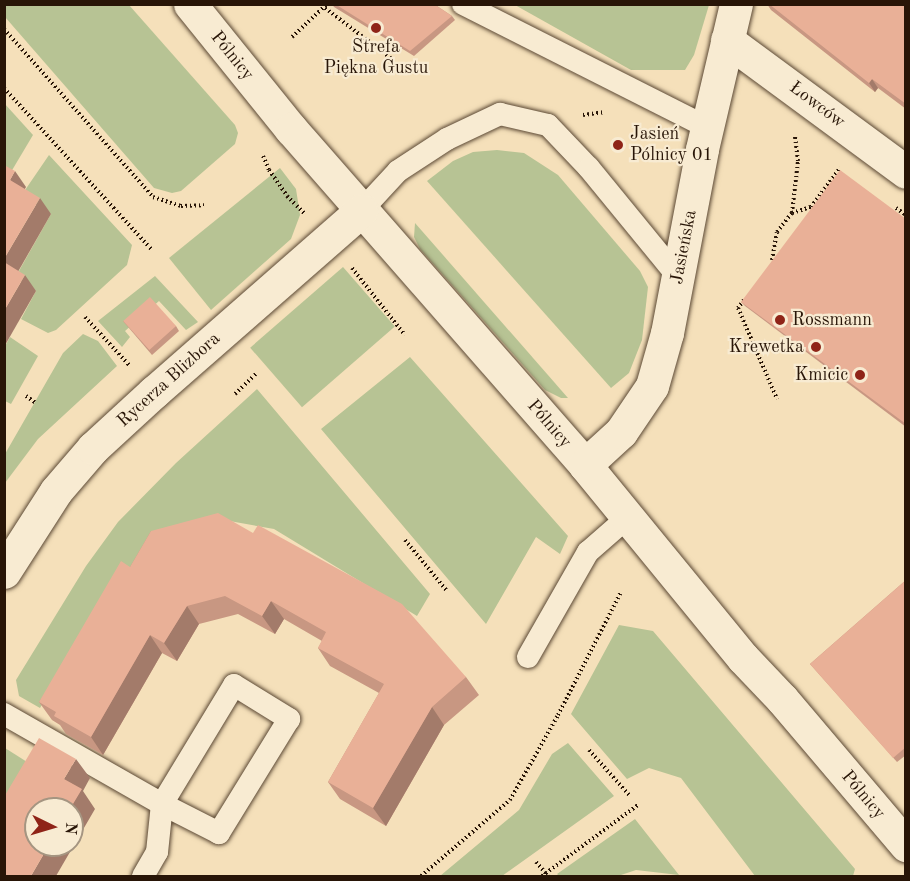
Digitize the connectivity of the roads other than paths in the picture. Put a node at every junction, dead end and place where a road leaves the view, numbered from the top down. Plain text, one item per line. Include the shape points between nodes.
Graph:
1 (190, 4) edge
2 (463, 4) edge
3 (735, 4) edge
4 (727, 40) junction
5 (707, 127) junction
6 (906, 172) edge
7 (361, 211) junction
8 (679, 278) junction
9 (585, 465) junction
10 (627, 518) junction
11 (4, 572) edge
12 (528, 657) dead end
13 (4, 714) edge
14 (162, 804) junction
15 (906, 845) edge
16 (143, 876) edge

1 - 7 street, Pólnicy
2 - 5 lane
3 - 4 street, Jasieńska
4 - 5 street, Jasieńska
4 - 6 street, Łowców
5 - 8 street, Jasieńska
7 - 8 lane via 398,171 447,139 500,114 548,125 589,168
7 - 9 street, Pólnicy
7 - 11 street, Rycerza Blizbora via 93,448 56,491
8 - 9 street, Jasieńska via 652,386 621,432
9 - 10 street, Pólnicy
10 - 12 lane via 588,552
10 - 15 street, Pólnicy
13 - 14 lane
14 - 14 lane via 219,833 289,719 234,685
14 - 16 lane via 157,852

